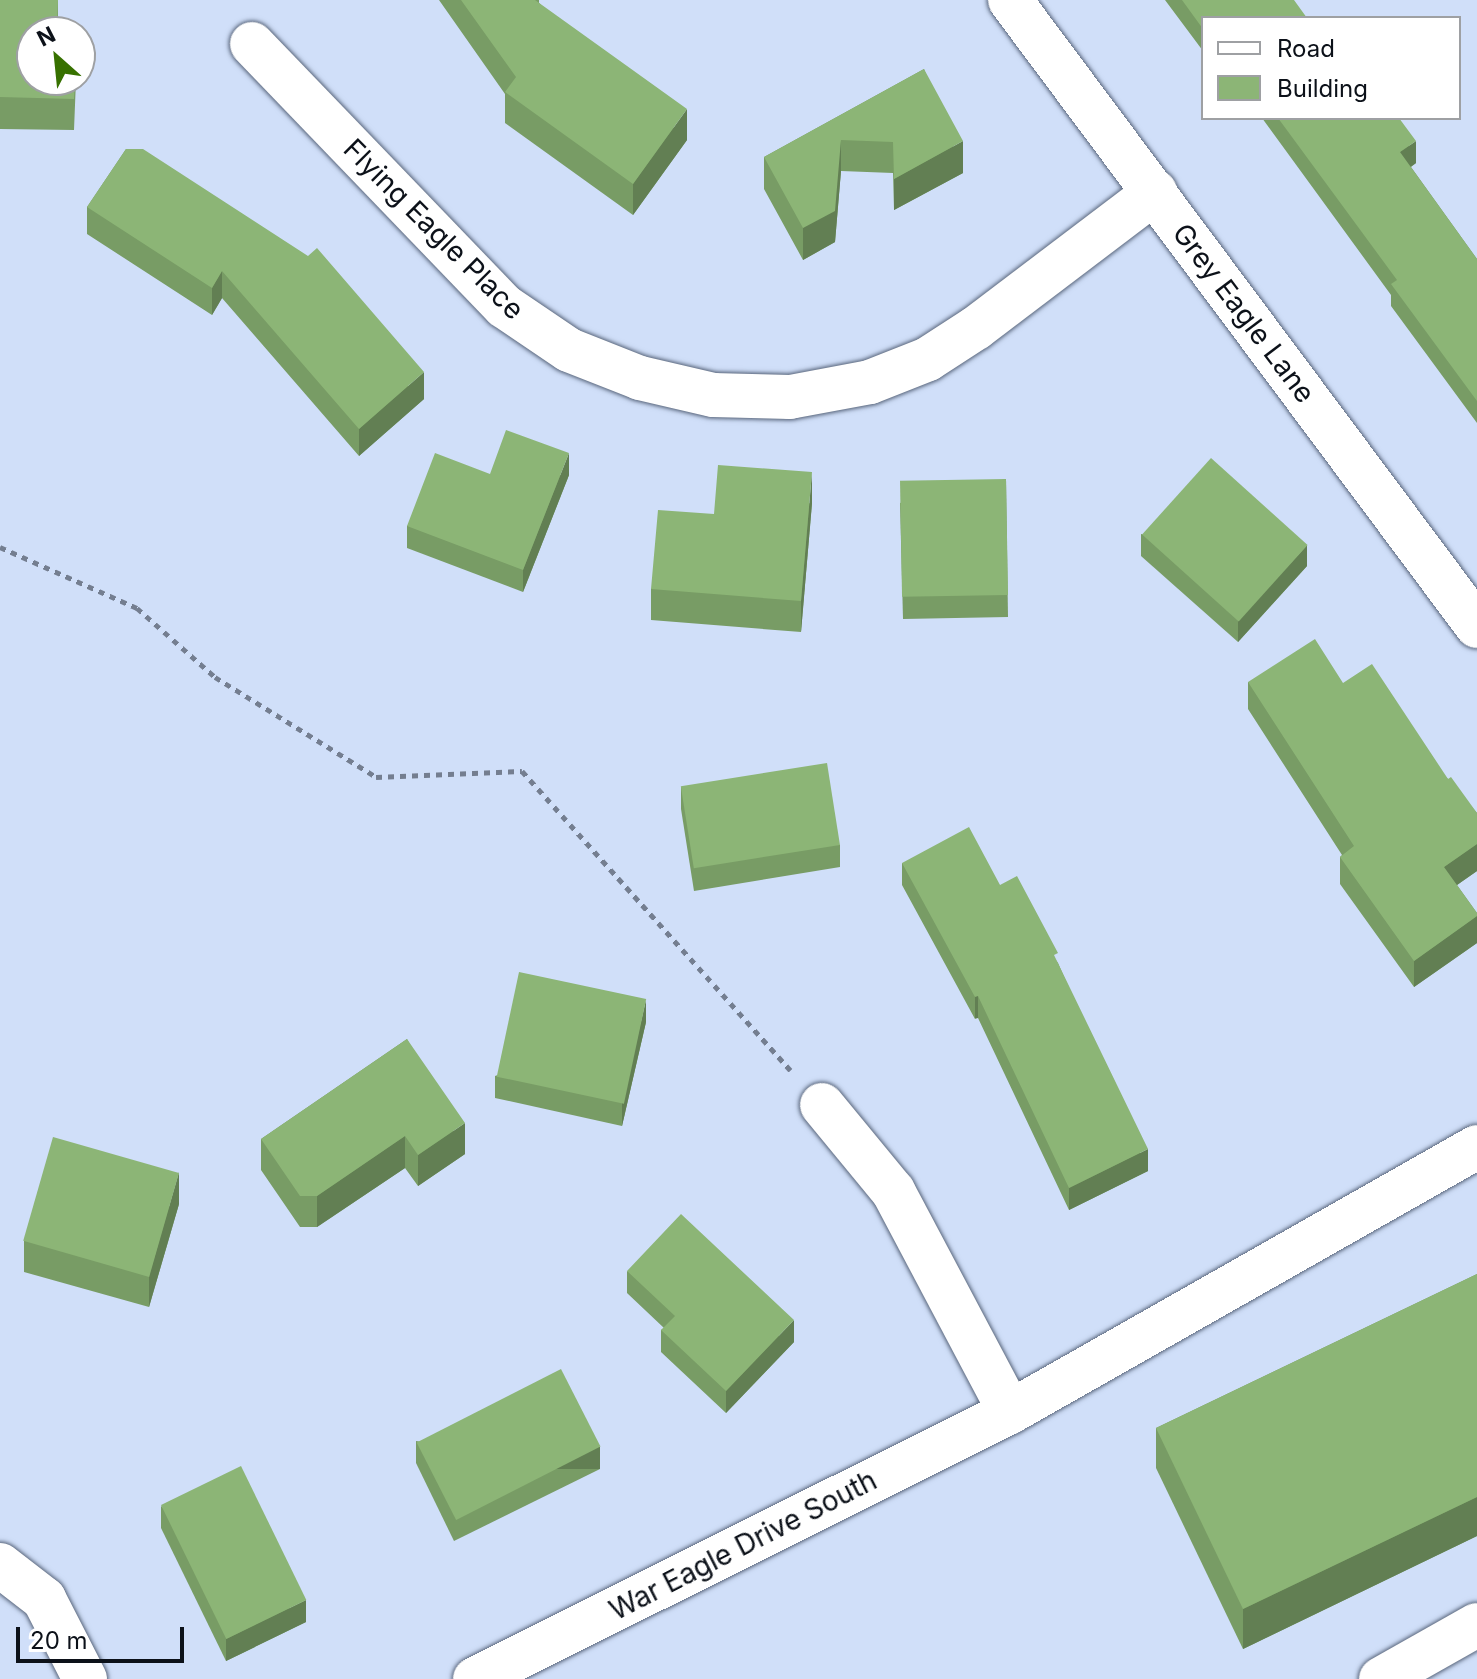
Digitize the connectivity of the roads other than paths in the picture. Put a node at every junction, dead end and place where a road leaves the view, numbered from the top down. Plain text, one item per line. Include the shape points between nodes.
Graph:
1 (1010, 0) edge
2 (252, 44) dead end
3 (1155, 192) junction
4 (1477, 626) edge
5 (822, 1105) road end
6 (1477, 1147) edge
7 (1010, 1412) junction
8 (0, 1565) edge
9 (1477, 1625) edge
10 (85, 1679) edge
11 (475, 1679) edge
12 (1381, 1679) edge

1 - 3 street, Grey Eagle Lane
2 - 3 street, Flying Eagle Place via 504,306 569,350 640,378 713,395 790,397 870,382 928,359
3 - 4 street, Grey Eagle Lane
5 - 7 street via 893,1191
6 - 7 street, War Eagle Drive South
7 - 11 street, War Eagle Drive South
8 - 10 street via 44,1599
9 - 12 street

